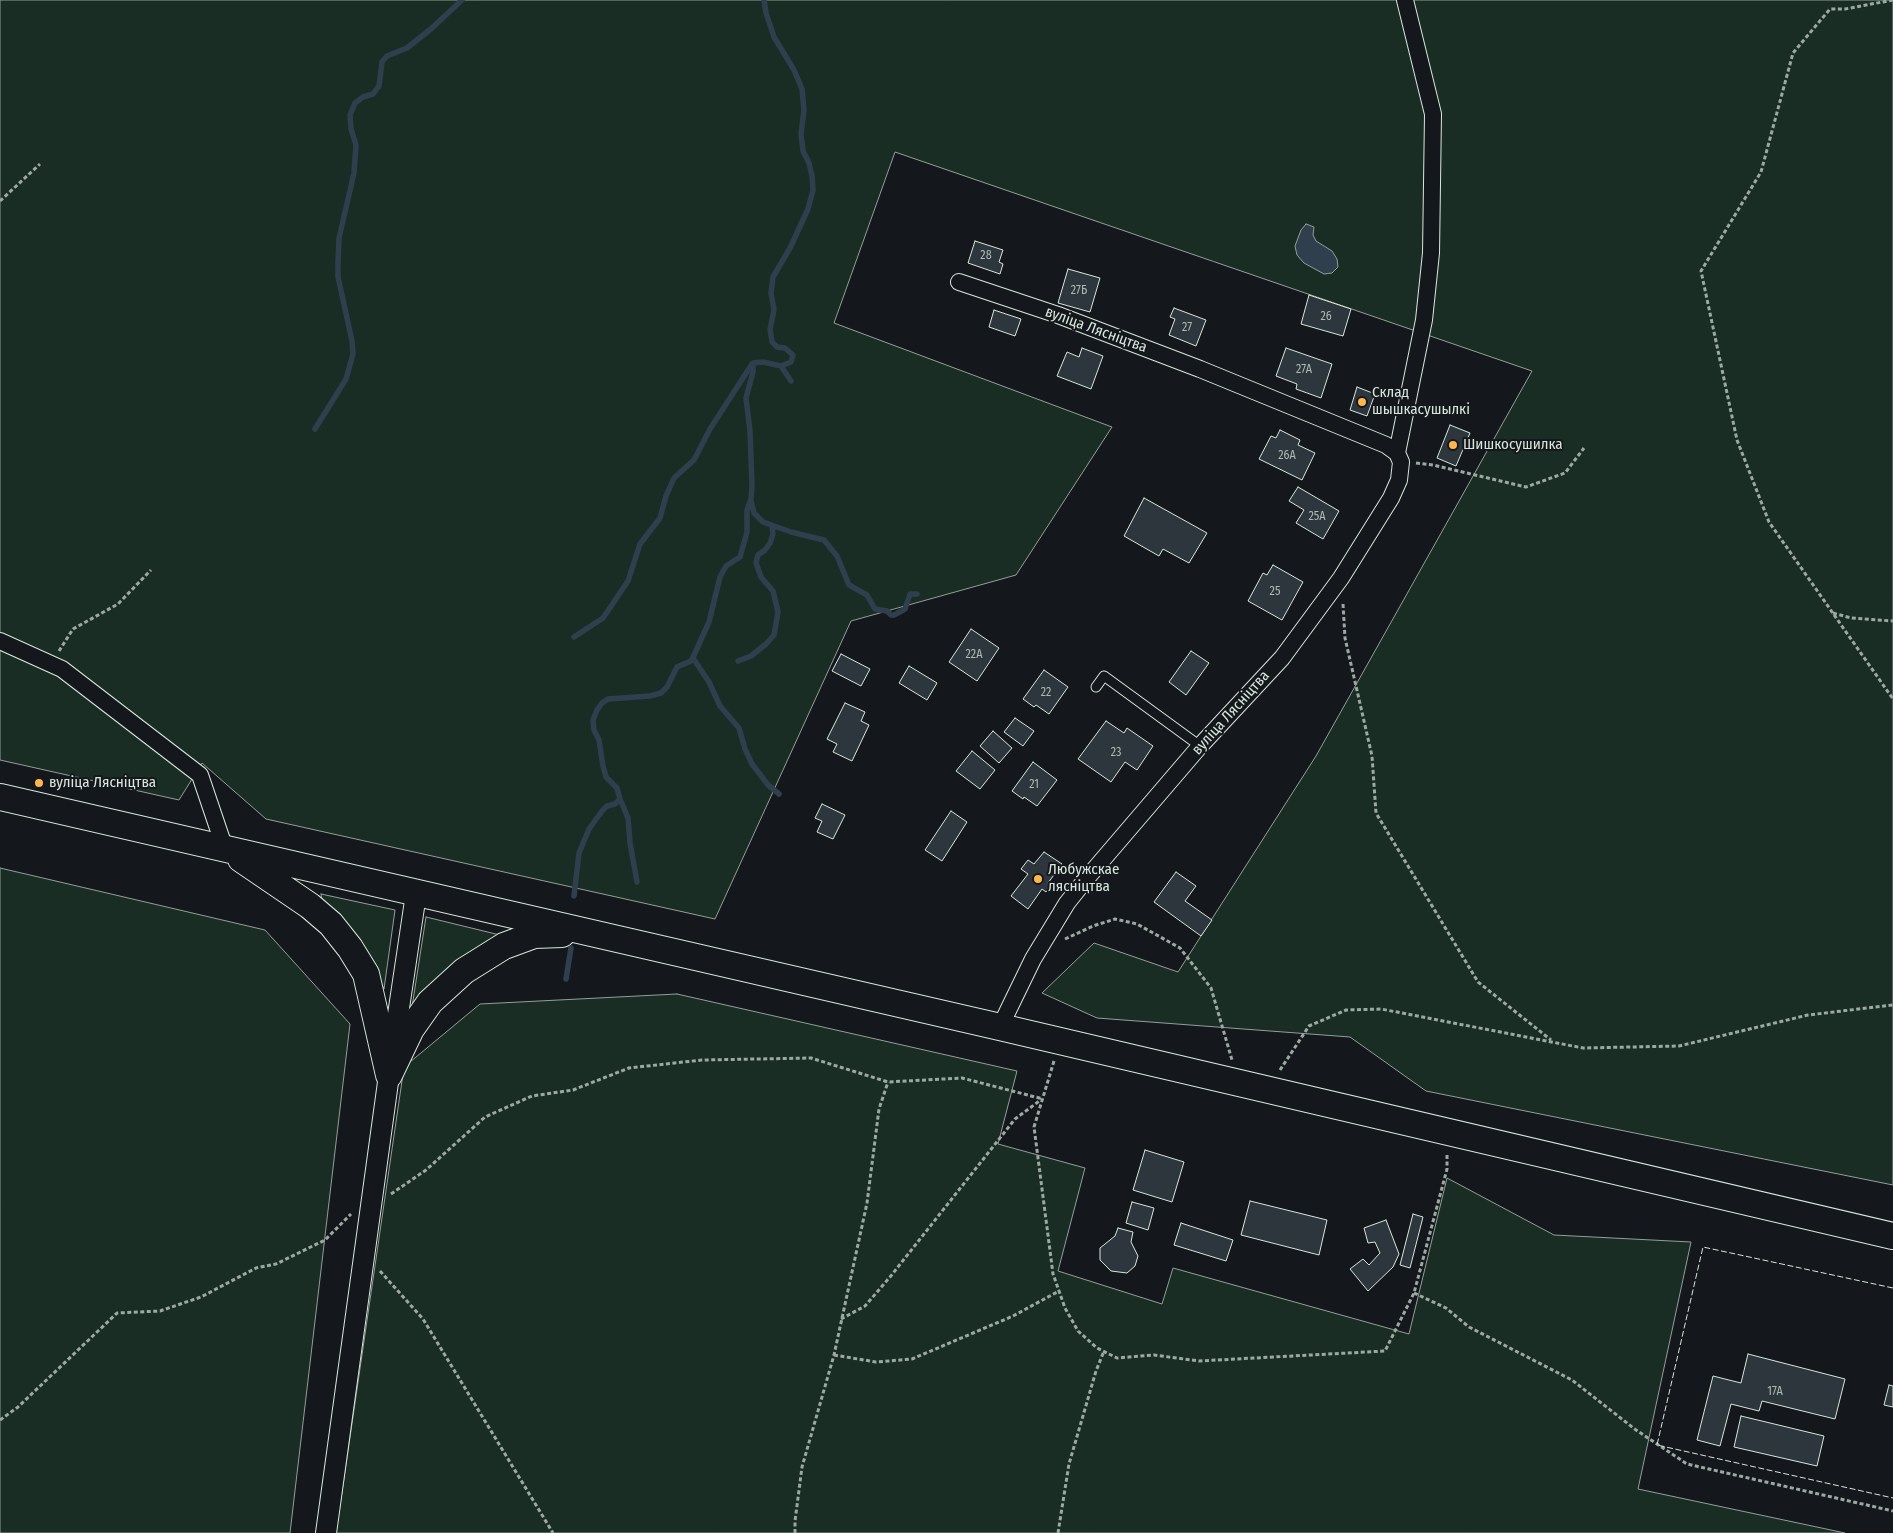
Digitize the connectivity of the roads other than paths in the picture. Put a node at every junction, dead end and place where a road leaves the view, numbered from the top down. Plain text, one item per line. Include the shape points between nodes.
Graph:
1 (1405, 0) edge
2 (958, 282) dead end
3 (1399, 457) junction
4 (0, 641) edge
5 (1096, 687) dead end
6 (1200, 746) junction
7 (0, 797) edge
8 (225, 849) junction
9 (416, 894) junction
10 (589, 933) junction
11 (1000, 1027) junction
12 (389, 1075) junction
13 (1882, 1233) edge
14 (326, 1533) edge

1 - 3 street, вуліца Лясніцтва via 1433,114 1432,253 1424,320
2 - 3 street, вуліца Лясніцтва via 1058,315 1200,369 1386,445
3 - 6 street, вуліца Лясніцтва via 1399,480 1391,498 1341,578 1282,658
4 - 8 street via 62,669 200,775
5 - 6 lane via 1104,676
6 - 11 street, вуліца Лясніцтва via 1087,878 1056,920
7 - 8 main road
8 - 9 main road
8 - 12 main road via 310,906 331,924 350,948 366,974
9 - 10 main road
9 - 12 street
10 - 11 main road
10 - 12 main road via 534,935 504,946 464,971 430,1002 411,1029
11 - 13 main road
12 - 14 street

